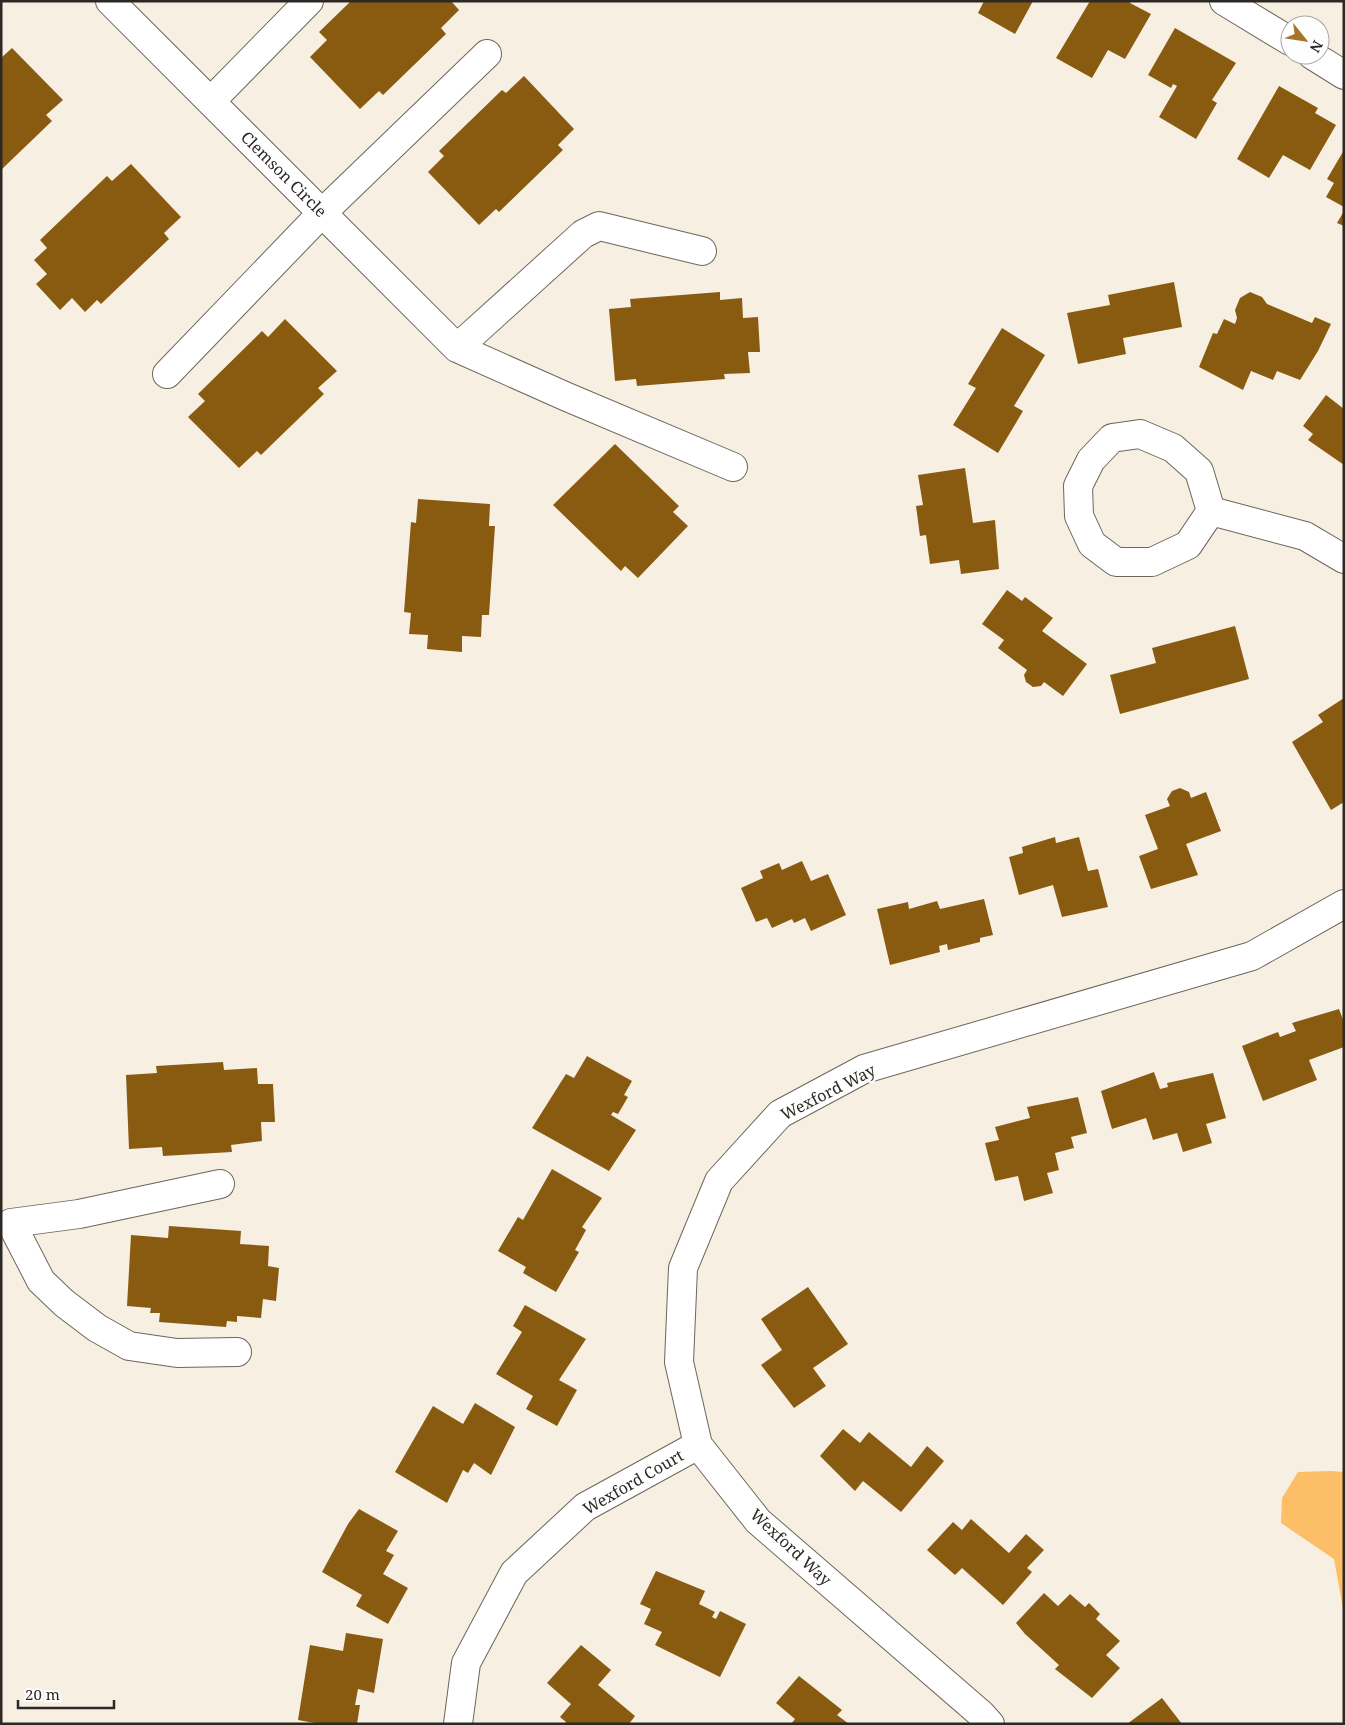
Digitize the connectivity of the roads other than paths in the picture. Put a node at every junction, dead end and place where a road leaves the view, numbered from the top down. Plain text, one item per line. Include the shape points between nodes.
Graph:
1 (110, 1) edge
2 (309, 1) edge
3 (1224, 1) edge
4 (1280, 35) edge
5 (487, 54) dead end
6 (1328, 65) edge
7 (1344, 75) edge
8 (211, 101) junction
9 (322, 213) junction
10 (702, 251) dead end
11 (457, 348) junction
12 (167, 374) dead end
13 (733, 467) dead end
14 (1211, 511) junction
15 (1344, 559) edge
16 (1344, 904) edge
17 (220, 1184) dead end
18 (6, 1227) edge
19 (237, 1352) dead end
20 (698, 1445) junction
21 (458, 1724) edge
22 (990, 1724) edge

1 - 8 street, Clemson Circle
2 - 8 street
3 - 4 street
5 - 9 street
6 - 7 street
8 - 9 street, Clemson Circle
9 - 11 street, Clemson Circle
9 - 12 street
10 - 11 street via 599,226 583,234
11 - 13 street
14 - 14 street via 1188,545 1152,562 1116,562 1092,544 1079,516 1078,486 1091,460 1112,438 1140,434 1173,448 1199,471
14 - 15 street via 1305,536
16 - 20 street, Wexford Way via 1252,956 864,1069 780,1114 719,1180 683,1268 680,1362
17 - 18 street
18 - 19 street via 41,1281 97,1328 130,1346 177,1352
20 - 21 street, Wexford Court via 585,1507 514,1573 466,1663
20 - 22 street, Wexford Way via 758,1521

